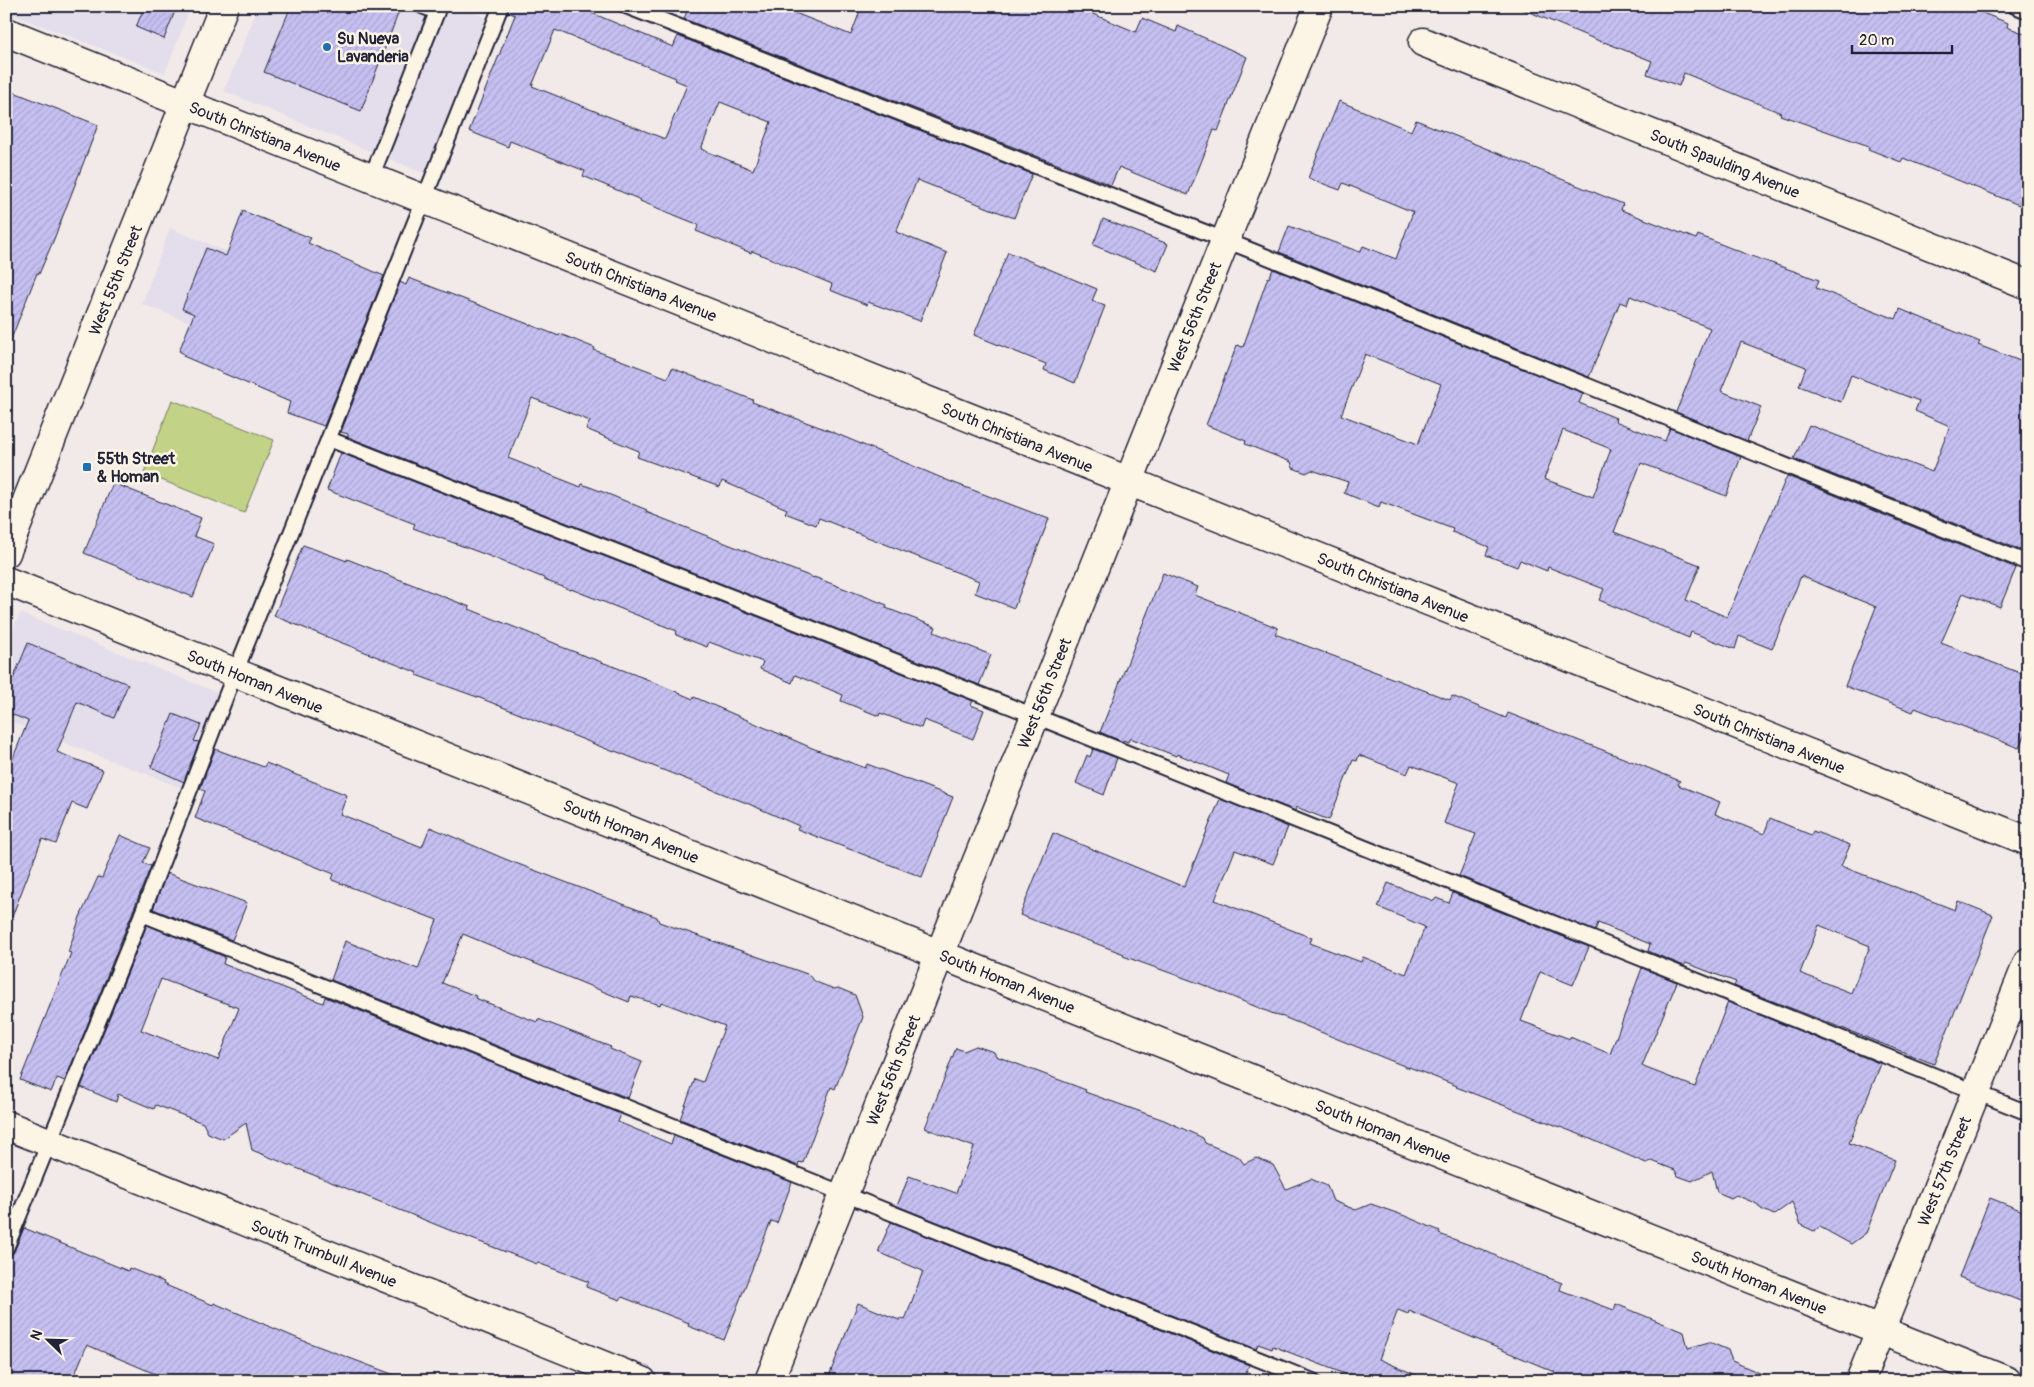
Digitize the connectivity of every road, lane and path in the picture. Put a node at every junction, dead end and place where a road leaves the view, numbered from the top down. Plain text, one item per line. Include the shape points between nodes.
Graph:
1 (224, 6) edge
2 (422, 6) edge
3 (501, 6) edge
4 (626, 6) edge
5 (1319, 6) edge
6 (2015, 6) edge
7 (2028, 11) edge
8 (6, 32) edge
9 (1423, 42) dead end
10 (184, 103) junction
11 (371, 178) junction
12 (424, 199) junction
13 (1225, 240) junction
14 (2028, 285) edge
15 (329, 439) junction
16 (1129, 481) junction
17 (6, 553) edge
18 (2028, 563) edge
19 (6, 581) edge
20 (236, 673) junction
21 (1035, 716) junction
22 (2028, 841) edge
23 (142, 914) junction
24 (940, 954) junction
25 (2028, 962) edge
26 (1976, 1092) junction
27 (2028, 1113) edge
28 (6, 1125) edge
29 (48, 1142) junction
30 (843, 1194) junction
31 (6, 1248) edge
32 (1880, 1330) junction
33 (642, 1381) edge
34 (768, 1381) edge
35 (1313, 1381) edge
36 (1860, 1381) edge
37 (2007, 1381) edge

1 - 10 street, West 55th Street
2 - 11 lane via 437,12
3 - 12 lane
4 - 13 lane
5 - 13 street, West 56th Street
6 - 7 lane
8 - 10 street, South Christiana Avenue
9 - 14 street, South Spaulding Avenue
10 - 11 street, South Christiana Avenue
10 - 17 street, West 55th Street
11 - 12 street, South Christiana Avenue
12 - 15 lane
12 - 16 street, South Christiana Avenue
13 - 16 street, West 56th Street
13 - 18 lane
15 - 20 lane
15 - 21 lane
16 - 21 street, West 56th Street
16 - 22 street, South Christiana Avenue
19 - 20 street, South Homan Avenue
20 - 23 lane
20 - 24 street, South Homan Avenue
21 - 24 street, West 56th Street
21 - 26 lane
23 - 29 lane
23 - 30 lane
24 - 30 street, West 56th Street
24 - 32 street, South Homan Avenue
25 - 26 street, West 57th Street
26 - 27 lane
26 - 32 street, West 57th Street
28 - 29 street, South Trumbull Avenue
29 - 31 lane
29 - 33 street, South Trumbull Avenue
30 - 34 street, West 56th Street
30 - 35 lane
32 - 36 street, West 57th Street
32 - 37 street, South Homan Avenue

